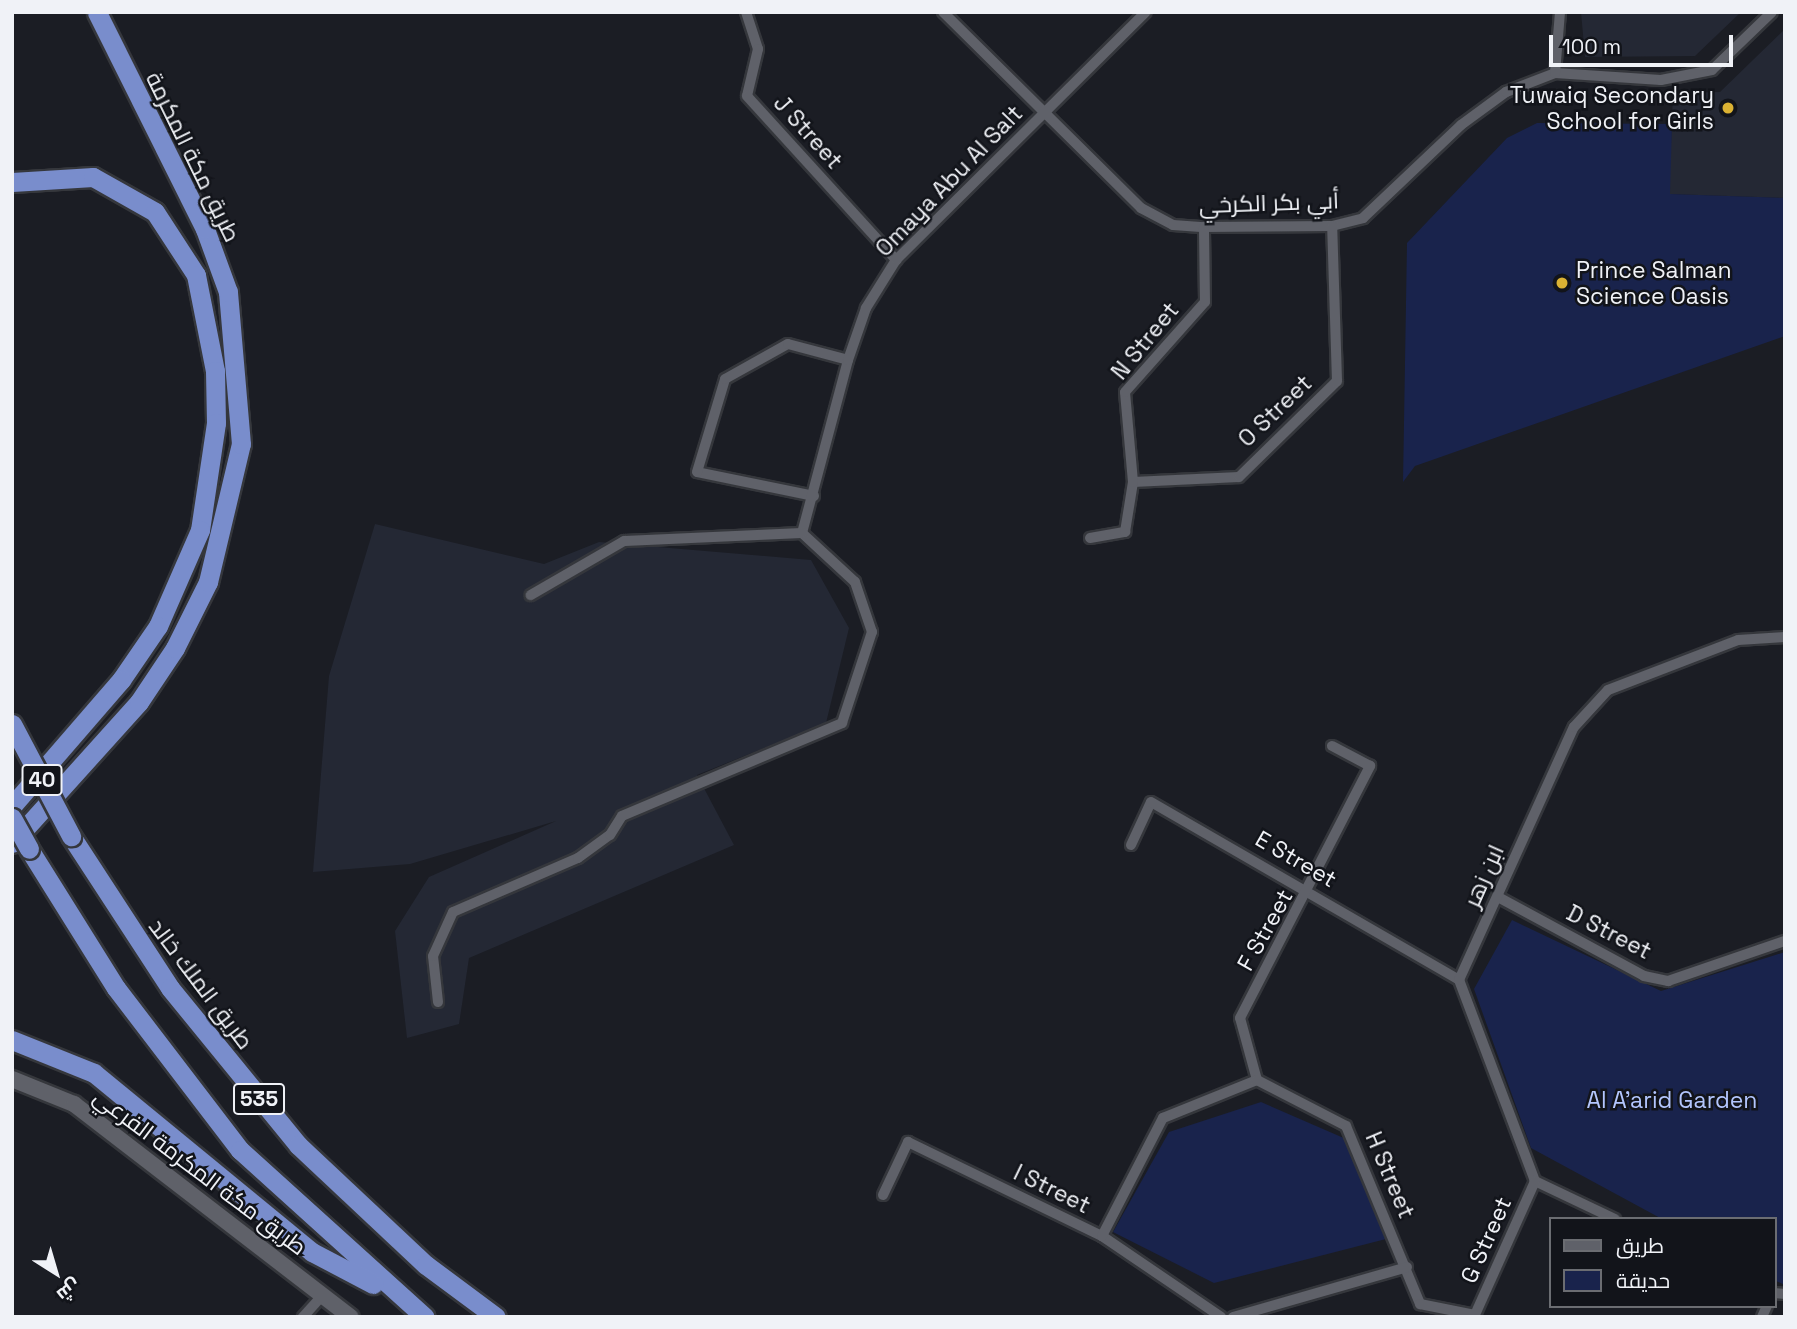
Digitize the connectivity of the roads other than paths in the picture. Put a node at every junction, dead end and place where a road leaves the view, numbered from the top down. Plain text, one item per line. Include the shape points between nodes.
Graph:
1 (97, 12) edge
2 (746, 12) edge
3 (943, 12) edge
4 (1146, 12) edge
5 (1560, 12) edge
6 (1772, 12) edge
7 (1555, 73) junction
8 (1044, 113) junction
9 (12, 182) edge
10 (1332, 226) junction
11 (1204, 227) junction
12 (896, 260) junction
13 (848, 360) junction
14 (1133, 482) junction
15 (814, 496) junction
16 (803, 533) junction
17 (1090, 538) dead end
18 (531, 595) dead end
19 (1785, 637) edge
20 (12, 723) edge
21 (1332, 746) dead end
22 (12, 806) edge
23 (12, 818) edge
24 (71, 836) joint
25 (1131, 845) dead end
26 (21, 846) edge
27 (1310, 891) junction
28 (1498, 897) junction
29 (1785, 941) edge
30 (1459, 980) junction
31 (438, 1002) dead end
32 (12, 1040) edge
33 (12, 1079) edge
34 (1257, 1080) junction
35 (1535, 1181) junction
36 (883, 1195) dead end
37 (1611, 1217) edge
38 (1102, 1236) junction
39 (1407, 1267) junction
40 (323, 1295) junction
41 (401, 1299) junction
42 (1475, 1316) edge
43 (303, 1317) edge
44 (351, 1317) edge
45 (425, 1317) edge
46 (496, 1317) edge
47 (1221, 1317) edge
48 (1233, 1317) edge

1 - 26 highway, طريق مكة المكرمة via 205,229 228,292 240,444 208,582 175,648 139,702
2 - 12 street, J Street via 758,49 747,96
3 - 8 street, أبي بكر الكرخي
4 - 8 street, Omaya Abu Al Salt
5 - 7 street
6 - 7 street, أبي بكر الكرخي via 1712,70 1661,80
7 - 10 street, أبي بكر الكرخي via 1506,92 1461,125 1363,218
8 - 11 street, أبي بكر الكرخي via 1141,208 1173,225
8 - 12 street, Omaya Abu Al Salt
9 - 22 highway via 93,177 155,212 197,275 215,371 216,422 200,530 158,626 121,680
10 - 11 street, أبي بكر الكرخي
10 - 14 street, O Street via 1336,381 1239,477
11 - 14 street, N Street via 1205,302 1125,393
12 - 13 street, Omaya Abu Al Salt via 866,308
13 - 15 street, Omaya Abu Al Salt
13 - 15 street via 788,344 725,379 697,472
14 - 17 street, N Street via 1125,532
15 - 16 street, Omaya Abu Al Salt
16 - 18 street via 624,541
16 - 31 street via 855,582 872,632 842,723 622,816 610,835 578,858 453,912 433,956
19 - 28 street, ابن زهر via 1738,640 1608,690 1574,727
20 - 24 highway, طريق الملك خالد / 40, bridge
21 - 27 street, F Street via 1370,766
23 - 26 highway, 40, bridge
24 - 46 highway, طريق الملك خالد / 535 via 170,988 298,1144 426,1265
25 - 27 street, E Street via 1151,802
26 - 41 highway, 535 via 116,988 240,1150
27 - 30 street, E Street
27 - 34 street, F Street via 1240,1018
28 - 29 street, D Street via 1644,976 1668,981
28 - 30 street, ابن زهر
30 - 35 street
32 - 41 highway via 94,1073 312,1252
33 - 40 street, طريق مكة المكرمة الفرعي via 74,1104
34 - 38 street via 1163,1118
34 - 39 street, H Street via 1346,1126
35 - 37 street
35 - 42 street, G Street
36 - 38 street, I Street via 908,1142
38 - 47 street, I Street
39 - 42 street, H Street via 1420,1304
39 - 48 street
40 - 43 street
40 - 44 street, طريق مكة المكرمة الفرعي
41 - 45 highway, 535

